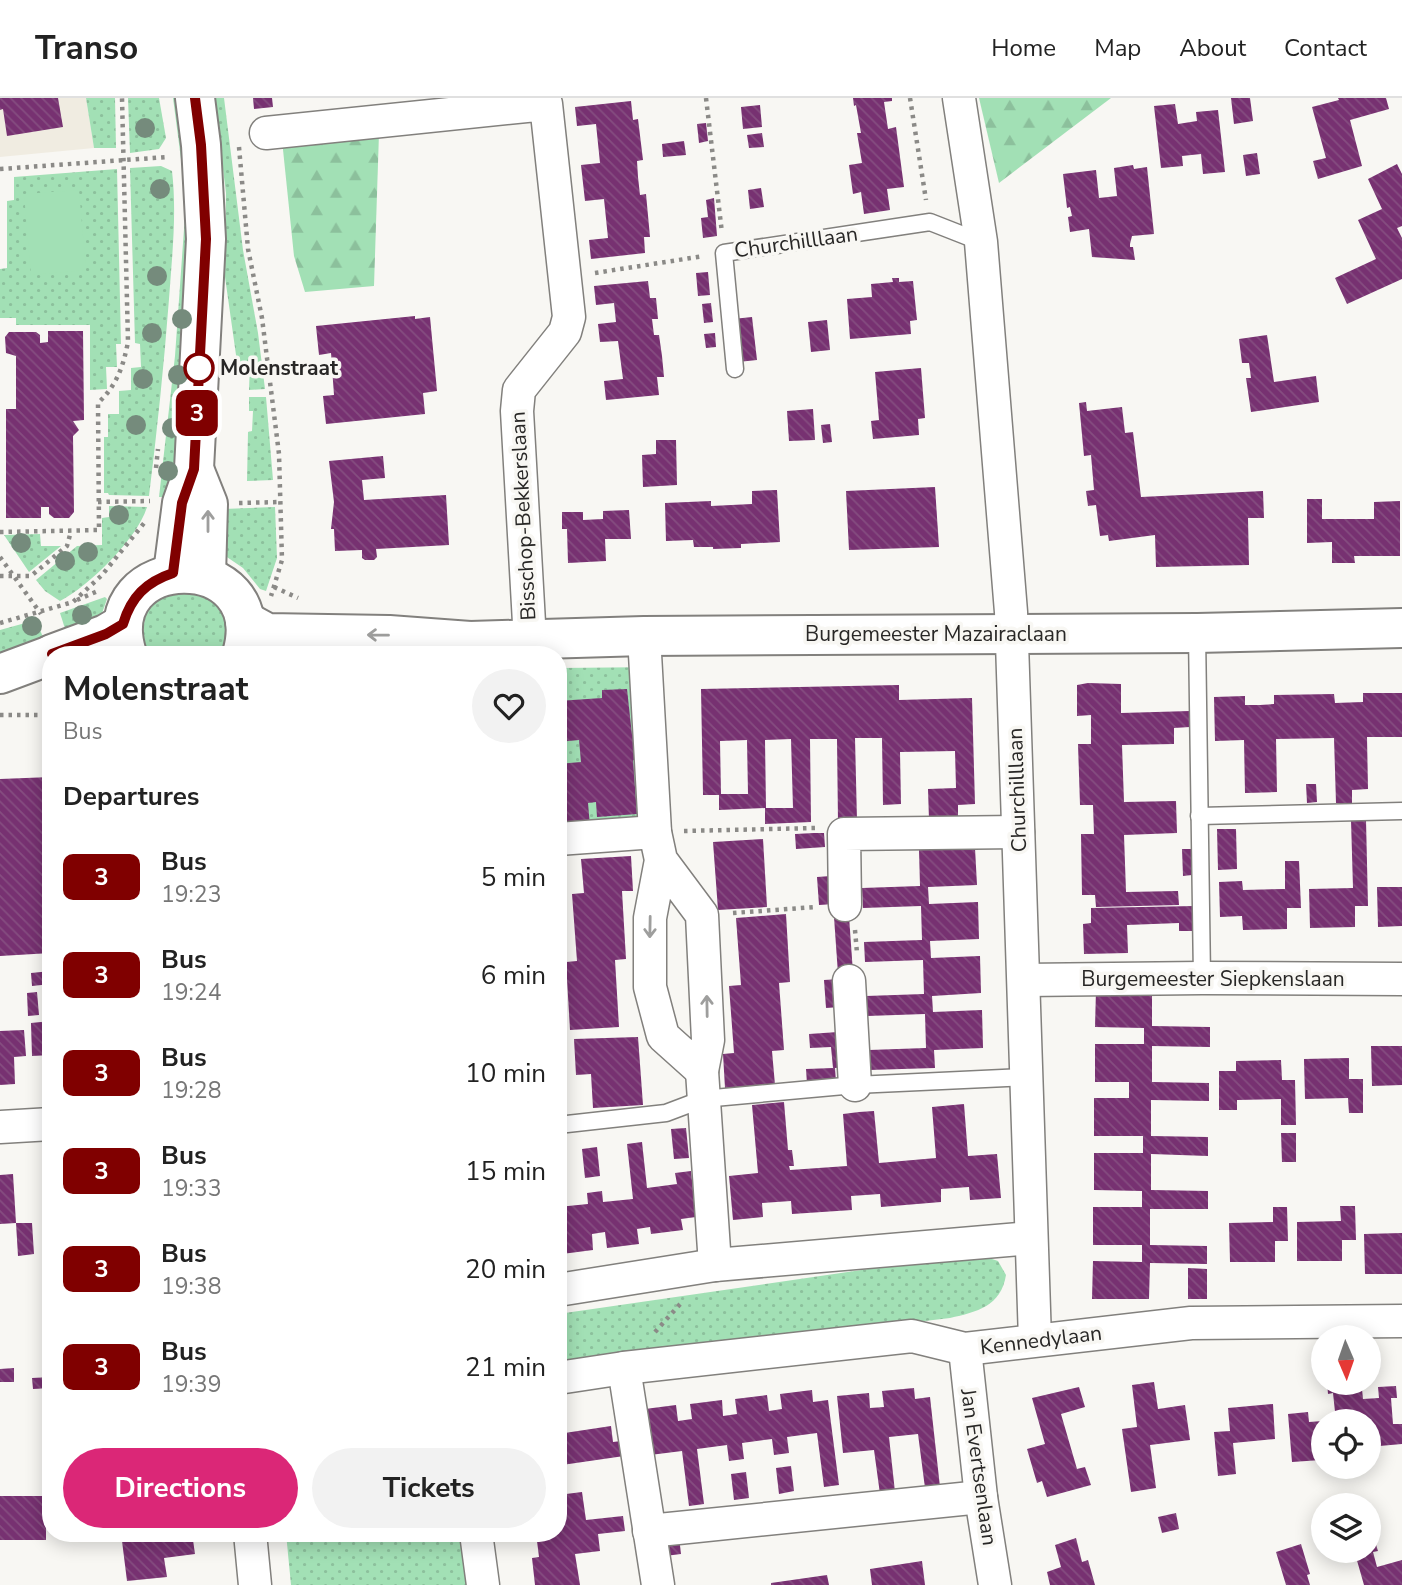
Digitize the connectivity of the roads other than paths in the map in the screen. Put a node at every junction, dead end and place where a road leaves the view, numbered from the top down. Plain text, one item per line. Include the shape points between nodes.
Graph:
1 (195, 98) edge
2 (959, 98) edge
3 (252, 135) road end
4 (981, 242) junction
5 (735, 369) dead end
6 (189, 575) junction
7 (252, 626) edge
8 (1402, 628) edge
9 (1010, 632) junction
10 (1197, 632) junction
11 (644, 636) junction
12 (125, 639) edge
13 (470, 641) junction
14 (82, 646) edge
15 (445, 646) edge
16 (518, 646) edge
17 (527, 646) edge
18 (538, 646) edge
19 (42, 664) edge
20 (42, 668) edge
21 (0, 674) edge
22 (0, 696) edge
23 (1402, 811) edge
24 (1199, 816) junction
25 (1018, 832) junction
26 (567, 840) edge
27 (659, 846) junction
28 (845, 905) road end
29 (1202, 978) junction
30 (1402, 979) edge
31 (1024, 980) junction
32 (849, 981) road end
33 (1026, 1077) junction
34 (702, 1085) junction
35 (855, 1086) junction
36 (567, 1124) edge
37 (42, 1125) edge
38 (0, 1127) edge
39 (1031, 1238) junction
40 (715, 1265) junction
41 (567, 1289) edge
42 (1402, 1321) edge
43 (1035, 1340) junction
44 (965, 1349) junction
45 (624, 1368) junction
46 (567, 1377) edge
47 (981, 1497) junction
48 (649, 1531) junction
49 (251, 1542) edge
50 (477, 1542) edge
51 (255, 1585) edge
52 (483, 1585) edge
53 (658, 1585) edge
54 (995, 1585) edge

1 - 6 street via 206,239 194,469 182,503
2 - 4 street, Churchilllaan
3 - 17 street, Bisschop-Bekkerslaan via 546,104 569,317 565,332 519,390
4 - 5 lane, Churchilllaan via 930,222 724,253
4 - 9 street, Churchilllaan
6 - 7 street via 224,586
6 - 12 street via 158,578 146,586 127,609
13 -> 7 street, Burgemeester Mazairaclaan via 267,633
8 - 10 street, Burgemeester Mazairaclaan
9 - 10 street, Burgemeester Mazairaclaan
9 - 11 street, Burgemeester Mazairaclaan
9 - 25 street, Churchilllaan
10 - 24 lane
11 - 18 street, Burgemeester Mazairaclaan
11 - 27 street
12 - 14 street via 106,634
13 - 15 street, Burgemeester Mazairaclaan
13 - 16 street, Burgemeester Mazairaclaan
19 - 21 street
20 - 22 street
23 - 24 lane
24 - 29 lane
25 - 28 street via 844,834
25 - 31 street, Churchilllaan
26 - 27 street
34 -> 27 street via 708,1040 702,915
27 -> 34 street via 650,918 650,987 663,1035
29 - 30 street, Burgemeester Siepkenslaan
29 - 31 street, Burgemeester Siepkenslaan
31 - 33 street, Churchilllaan
32 - 35 street
33 - 35 lane
33 - 39 street, Churchilllaan
34 - 35 lane
34 - 36 lane via 666,1113
34 - 40 street
37 - 38 street
39 - 40 street
39 - 43 street, Churchilllaan
40 - 41 street
42 - 43 street, Kennedylaan via 1191,1323
43 - 44 street, Kennedylaan
44 - 45 street, Kennedylaan via 912,1336
44 - 47 street, Jan Evertsenlaan
45 - 46 street, Kennedylaan
45 - 48 street
47 - 48 street
47 - 54 street, Jan Evertsenlaan
48 - 53 street
49 - 51 street
50 - 52 street

